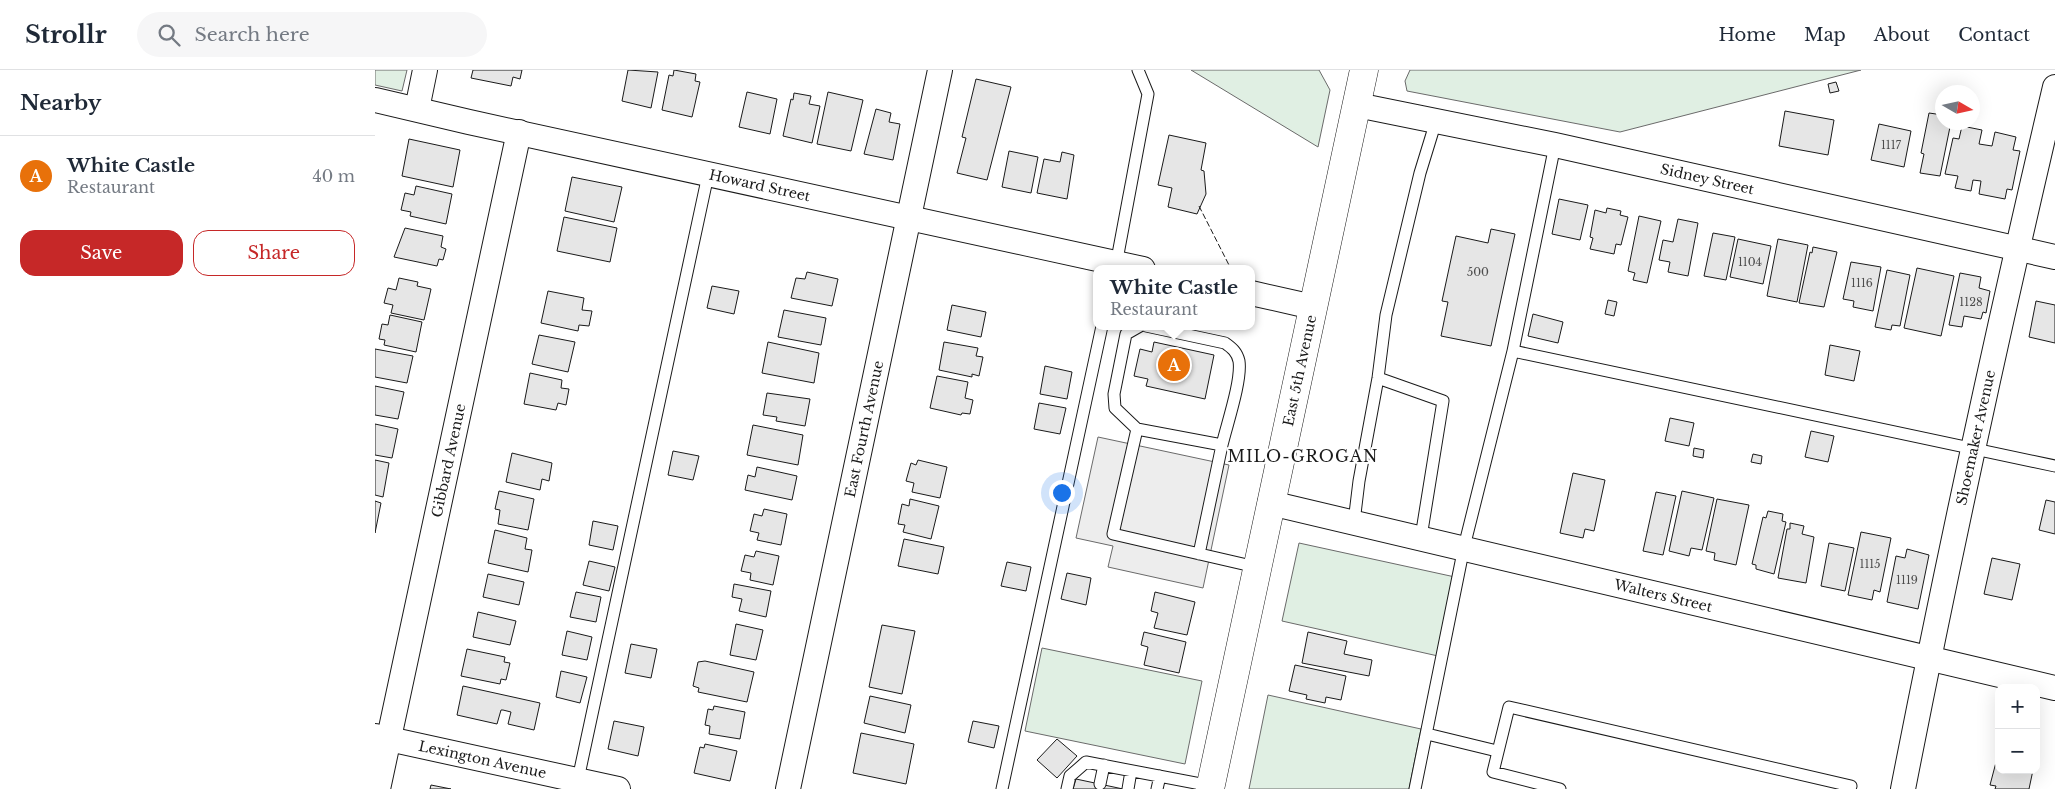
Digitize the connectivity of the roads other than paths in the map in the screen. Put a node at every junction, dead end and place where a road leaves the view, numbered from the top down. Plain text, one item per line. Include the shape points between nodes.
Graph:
1 (425, 70) edge
2 (940, 70) edge
3 (1138, 70) edge
4 (1364, 70) edge
5 (2055, 87) edge
6 (375, 100) edge
7 (1357, 105) junction
8 (417, 109) junction
9 (1436, 121) junction
10 (519, 132) junction
11 (1555, 145) junction
12 (708, 175) junction
13 (909, 216) junction
14 (2017, 248) junction
15 (2055, 257) edge
16 (1111, 265) edge
17 (1115, 265) edge
18 (1255, 294) edge
19 (1313, 307) junction
20 (1101, 330) edge
21 (1133, 330) edge
22 (1165, 330) edge
23 (1513, 351) junction
24 (1378, 378) junction
25 (1137, 429) junction
26 (1223, 445) junction
27 (1974, 448) junction
28 (2055, 466) edge
29 (1270, 503) junction
30 (1354, 522) junction
31 (1421, 537) junction
32 (1464, 547) junction
33 (1199, 554) junction
34 (1256, 567) junction
35 (1929, 659) junction
36 (2055, 688) edge
37 (1427, 734) junction
38 (382, 737) edge
39 (1497, 751) junction
40 (1104, 765) junction
41 (1131, 771) junction
42 (1159, 776) junction
43 (1100, 784) dead end
44 (577, 785) edge
45 (1210, 788) edge
46 (378, 789) edge
47 (618, 789) edge
48 (788, 789) edge
49 (1002, 789) edge
50 (1067, 789) edge
51 (1127, 789) edge
52 (1157, 789) edge
53 (1415, 789) edge
54 (1560, 789) edge
55 (1850, 789) edge
56 (1903, 789) edge

1 - 8 street
2 - 13 street, East Fourth Avenue
3 - 17 lane via 1147,94
4 - 7 main road, East 5th Avenue
5 - 14 street, Shoemaker Avenue
6 - 8 street, Howard Street
7 - 9 street, Sidney Street
7 - 19 main road, East 5th Avenue
8 - 10 street, Howard Street
9 - 11 street, Sidney Street
9 - 24 lane via 1388,306
10 - 12 street, Howard Street
10 - 38 street, Gibbard Avenue
11 - 14 street, Sidney Street
11 - 23 lane
12 - 13 street, Howard Street
12 - 44 lane
13 - 16 street, Howard Street
13 - 48 street, East Fourth Avenue
14 - 15 street, Sidney Street
14 - 27 street, Shoemaker Avenue
18 - 19 street
19 - 29 main road, East 5th Avenue
20 - 49 lane
21 - 25 lane via 1126,334 1113,394 1115,408
22 - 26 lane via 1225,343 1235,350 1239,374
23 - 27 lane
23 - 32 lane
24 - 30 lane
24 - 31 lane via 1443,401
25 - 26 lane
25 - 33 lane via 1113,534
26 - 33 lane
27 - 28 lane
27 - 35 street, Shoemaker Avenue
29 - 30 street, Walters Street
29 - 34 main road, East 5th Avenue
30 - 31 street, Walters Street
31 - 32 street, Walters Street
32 - 35 street, Walters Street
32 - 37 lane
33 - 34 lane
34 - 45 main road, East 5th Avenue
35 - 36 street, Walters Street
35 - 56 street, Shoemaker Avenue
37 - 39 lane
37 - 53 lane
38 - 44 street, Lexington Avenue
38 - 46 street, Gibbard Avenue
39 - 54 lane via 1493,772
39 - 55 lane via 1509,707 1851,786
40 - 41 lane
40 - 43 lane
40 - 50 lane via 1086,762 1069,776
41 - 42 lane
41 - 51 lane
42 - 45 lane
42 - 52 lane
44 - 47 street, Lexington Avenue

